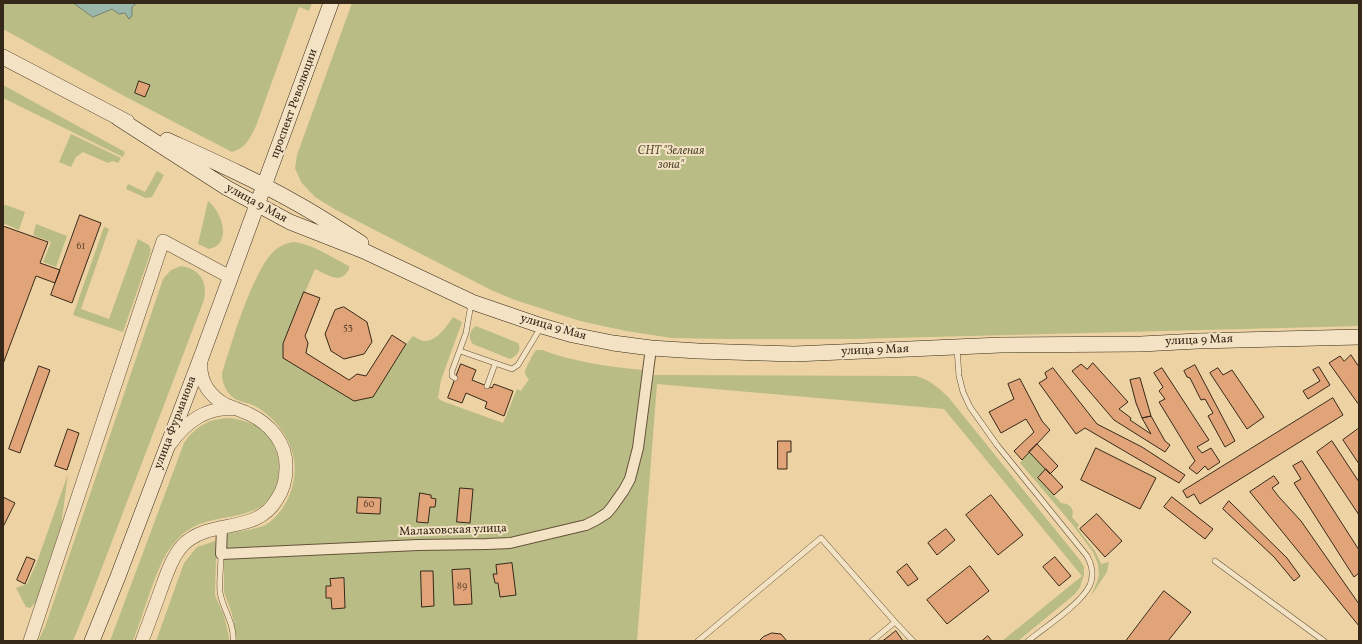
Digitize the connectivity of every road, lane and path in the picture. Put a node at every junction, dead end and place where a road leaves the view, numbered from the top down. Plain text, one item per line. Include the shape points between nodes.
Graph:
1 (331, 3) edge
2 (3, 57) edge
3 (118, 118) junction
4 (264, 186) junction
5 (257, 205) junction
6 (405, 269) junction
7 (230, 277) junction
8 (472, 302) junction
9 (542, 326) junction
10 (1359, 337) edge
11 (651, 348) junction
12 (957, 348) junction
13 (460, 351) junction
14 (202, 355) junction
15 (495, 364) junction
16 (455, 378) dead end
17 (487, 386) dead end
18 (240, 410) junction
19 (164, 454) junction
20 (222, 527) junction
21 (221, 554) junction
22 (1215, 561) dead end
23 (895, 622) junction
24 (30, 641) edge
25 (92, 641) edge
26 (142, 641) edge
27 (233, 641) edge
28 (698, 641) edge
29 (872, 641) edge
30 (913, 641) edge
31 (1028, 641) edge
32 (1324, 641) edge

1 - 4 main road, проспект Революции
2 - 3 main road, улица 9 Мая
3 - 4 main road, улица 9 Мая
3 - 5 main road, улица 9 Мая
4 - 5 main road, проспект Революции
4 - 6 main road, улица 9 Мая
5 - 6 main road, улица 9 Мая via 290,222
5 - 7 main road, улица Фурманова
6 - 8 main road, улица 9 Мая
7 - 14 main road, улица Фурманова
7 - 24 street via 163,241
8 - 9 main road, улица 9 Мая
8 - 13 lane
9 - 11 main road, улица 9 Мая via 573,335
9 - 15 lane via 515,367 510,370
10 - 12 main road, улица 9 Мая
11 - 12 main road, улица 9 Мая via 794,354
11 - 21 street, Малаховская улица via 638,448 630,478 607,513 586,525 510,543
12 - 31 lane via 959,376 970,407 997,445 1087,556 1091,566 1092,578 1085,592
13 - 15 lane
13 - 16 lane via 452,372
14 - 18 street via 200,368 207,390 215,398
14 - 19 main road, улица Фурманова
15 - 17 lane
18 - 19 street via 212,410 199,416 186,425
18 - 20 street via 264,423 275,434 283,447 286,478 282,492 266,514 254,520
19 - 25 main road, улица Фурманова
20 - 21 street
20 - 26 street via 192,537 173,558
21 - 27 lane via 220,593
22 - 32 lane
23 - 28 lane via 821,538
23 - 29 lane
23 - 30 lane

